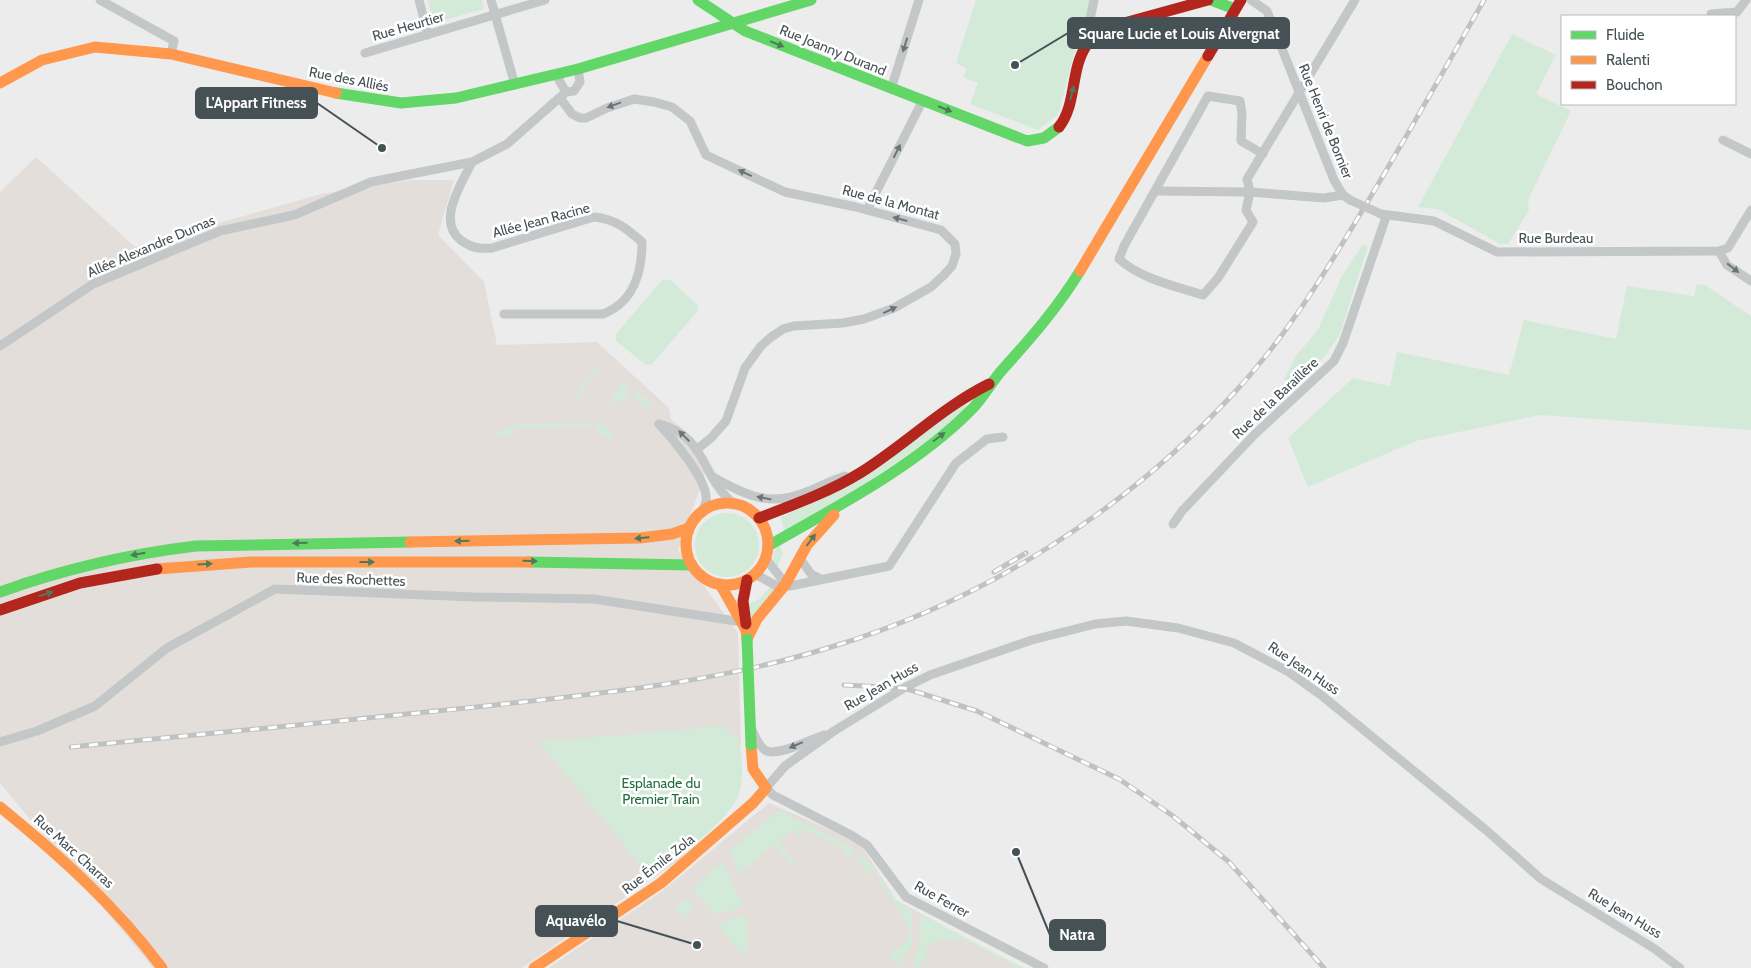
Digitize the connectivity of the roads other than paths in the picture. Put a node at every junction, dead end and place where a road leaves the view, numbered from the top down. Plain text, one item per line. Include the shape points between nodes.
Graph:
1 (100, 0) edge
2 (419, 0) edge
3 (491, 0) edge
4 (545, 0) edge
5 (698, 0) edge
6 (811, 0) edge
7 (919, 0) edge
8 (1094, 0) edge
9 (1209, 0) edge
10 (1251, 0) edge
11 (1355, 0) edge
12 (1746, 0) edge
13 (1238, 5) edge
14 (1711, 14) dead end
15 (495, 15) junction
16 (732, 24) junction
17 (428, 35) junction
18 (1094, 36) junction
19 (365, 53) dead end
20 (171, 54) junction
21 (578, 69) junction
22 (556, 75) junction
23 (0, 83) edge
24 (515, 86) junction
25 (891, 89) junction
26 (1299, 92) junction
27 (563, 95) junction
28 (923, 100) junction
29 (1723, 140) dead end
30 (1263, 154) junction
31 (1751, 154) edge
32 (472, 162) junction
33 (1156, 191) junction
34 (1250, 192) junction
35 (1346, 198) junction
36 (868, 210) junction
37 (1751, 210) edge
38 (1384, 216) junction
39 (1719, 251) junction
40 (1751, 281) edge
41 (504, 314) dead end
42 (0, 346) edge
43 (989, 384) junction
44 (1002, 437) dead end
45 (696, 450) junction
46 (860, 473) junction
47 (714, 477) junction
48 (870, 487) junction
49 (733, 503) junction
50 (702, 511) junction
51 (759, 518) junction
52 (1173, 524) dead end
53 (690, 528) junction
54 (767, 552) junction
55 (800, 557) junction
56 (692, 565) junction
57 (751, 577) junction
58 (818, 578) junction
59 (720, 584) junction
60 (785, 586) junction
61 (0, 592) edge
62 (0, 610) edge
63 (742, 622) junction
64 (747, 639) junction
65 (834, 731) junction
66 (0, 742) edge
67 (756, 745) junction
68 (766, 788) junction
69 (0, 801) edge
70 (5, 811) edge
71 (1672, 964) edge
72 (162, 968) edge
73 (534, 968) edge
74 (1044, 968) edge
75 (1680, 968) edge

1 - 20 street via 174,41
2 - 17 street
3 - 15 street
4 - 15 street, Rue Heurtier
5 - 16 main road, Rue Joanny Durand
6 - 16 main road, Rue des Alliés
7 -> 25 street
8 - 18 street via 1088,29
9 - 13 main road
9 - 18 main road via 1106,28
10 - 26 street, Rue Henri de Bornier via 1267,11
11 - 26 street
12 - 14 street via 1737,12
13 - 43 main road via 1065,296 1039,331
15 - 17 street, Rue Heurtier
15 - 24 street
16 - 21 main road, Rue des Alliés
16 -> 25 main road, Rue Joanny Durand
17 - 19 street, Rue Heurtier
28 -> 18 main road, Rue Joanny Durand via 1019,139 1042,140 1058,130 1066,115 1084,48
20 - 23 main road, Rue des Alliés via 95,47 42,60
20 - 24 main road, Rue des Alliés via 353,97 401,103 456,98
21 - 22 main road, Rue des Alliés
21 - 27 street, Allée Alexandre Dumas via 579,86
22 - 24 main road, Rue des Alliés
22 - 27 street
25 - 28 main road, Rue Joanny Durand
26 - 30 street
26 - 35 street, Rue Henri de Bornier via 1334,180
27 - 32 street, Allée Alexandre Dumas via 507,144
36 -> 27 street, Rue de la Montat via 785,192 706,155 690,121 672,107 634,100 580,118 572,114
36 -> 28 street
29 - 31 street
30 - 33 street via 1241,141 1240,101 1208,96
30 - 34 street via 1248,179
32 - 41 street, Allée Jean Racine via 451,213 451,227 469,246 492,248 594,217 611,219 642,242 639,276 632,291 615,309 602,314
32 - 42 street, Allée Alexandre Dumas via 371,182 294,216 220,231 93,284
33 - 34 street
33 - 34 street via 1119,258 1128,267 1154,279 1203,295 1218,278 1253,222 1246,210
34 - 35 street
35 - 38 street, Rue Burdeau, bridge
45 -> 36 street, Rue de la Montat via 726,421 745,368 760,346 783,329 881,314 916,296 952,266 955,244 941,230
37 - 39 street via 1728,248
38 - 39 street, Rue Burdeau via 1434,221 1498,252
38 - 52 street, Rue de la Baraillère via 1343,343 1334,361 1255,434
39 -> 40 street via 1727,265
43 - 46 main road via 961,398
48 -> 43 main road via 972,410
44 - 58 street via 987,439 956,463 889,566
45 - 47 street
45 -> 50 street via 677,429 659,424 676,442 705,491 706,503
46 -> 47 street via 777,500 747,494
46 - 51 main road via 818,495
47 - 49 street via 718,489
48 - 54 main road
55 -> 48 main road via 832,516
49 - 50 main road via 722,503
49 - 51 main road via 752,511
50 - 53 main road
51 - 54 main road via 767,536
53 - 56 main road via 687,546
53 -> 61 main road via 640,538 196,546 86,564
54 - 57 main road
54 - 60 street via 769,564
55 - 58 street via 811,574
55 - 60 main road
56 - 59 main road via 709,581
62 -> 56 main road via 80,583 166,567 250,562 504,561
57 - 59 main road via 734,584
57 - 60 street
57 - 64 main road via 743,601
58 - 60 street
59 - 63 main road
60 - 64 main road via 756,619
63 - 64 main road
63 - 66 street, Rue des Rochettes via 594,599 275,589 168,648 95,706 37,731
64 - 67 main road, bridge via 751,729
65 -> 67 street, Rue Jean Huss via 779,752 770,752
65 - 68 street, Rue Jean Huss via 785,766
65 - 71 street, Rue Jean Huss via 916,681 1061,631 1126,621 1210,635 1234,643 1289,672 1486,830 1541,879
67 - 68 main road via 753,768
68 - 73 main road, Rue Émile Zola via 725,829 660,883
68 - 74 street, Rue Ferrer via 773,795 867,845 906,897
69 - 70 street
70 - 72 main road, Rue Marc Charras via 94,886
71 - 75 street, Rue Jean Huss

